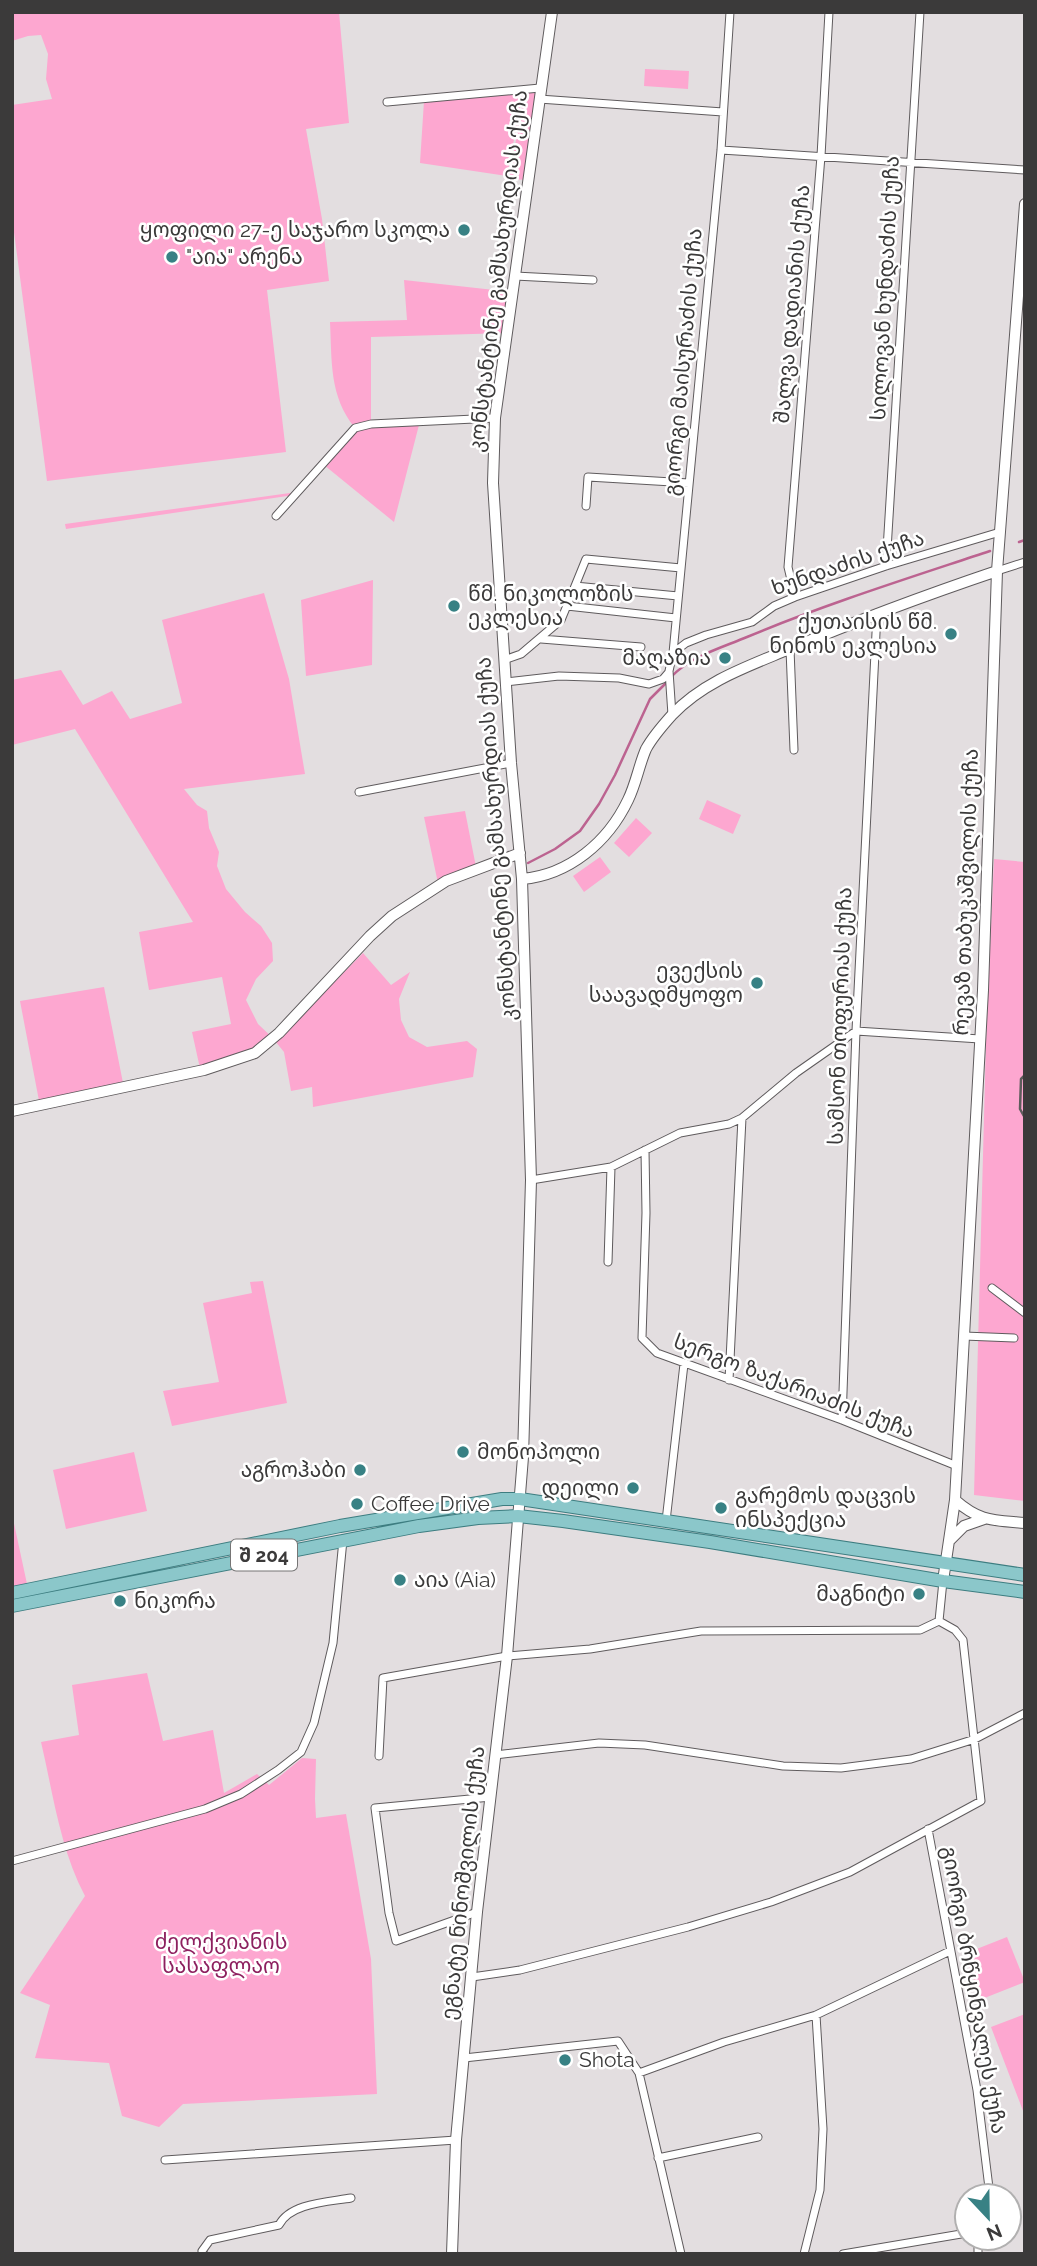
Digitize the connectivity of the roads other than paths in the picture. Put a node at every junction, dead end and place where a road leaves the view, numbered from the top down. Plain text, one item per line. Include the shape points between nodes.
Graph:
1 (552, 12) edge
2 (730, 12) edge
3 (829, 12) edge
4 (920, 12) edge
5 (539, 94) junction
6 (387, 102) dead end
7 (723, 112) junction
8 (721, 150) junction
9 (821, 156) junction
10 (910, 163) junction
11 (1025, 170) edge
12 (1025, 204) edge
13 (515, 276) junction
14 (593, 280) dead end
15 (495, 418) junction
16 (689, 483) junction
17 (586, 506) dead end
18 (276, 516) dead end
19 (1000, 532) junction
20 (1025, 562) edge
21 (886, 566) junction
22 (681, 568) junction
23 (997, 570) junction
24 (575, 586) junction
25 (678, 596) junction
26 (795, 597) junction
27 (567, 606) junction
28 (877, 612) junction
29 (676, 618) junction
30 (541, 639) junction
31 (641, 647) dead end
32 (790, 649) junction
33 (673, 653) junction
34 (504, 660) junction
35 (669, 671) junction
36 (505, 682) junction
37 (672, 715) junction
38 (794, 750) dead end
39 (511, 763) junction
40 (359, 792) dead end
41 (520, 853) junction
42 (522, 878) junction
43 (856, 1031) junction
44 (980, 1039) junction
45 (12, 1111) edge
46 (742, 1118) junction
47 (645, 1150) junction
48 (611, 1167) junction
49 (531, 1181) junction
50 (608, 1262) dead end
51 (992, 1287) dead end
52 (1025, 1313) edge
53 (964, 1336) junction
54 (1014, 1338) dead end
55 (684, 1363) junction
56 (729, 1380) junction
57 (842, 1420) junction
58 (957, 1466) junction
59 (520, 1499) junction
60 (955, 1500) junction
61 (518, 1516) junction
62 (985, 1519) junction
63 (666, 1521) junction
64 (1025, 1523) edge
65 (343, 1540) junction
66 (950, 1540) junction
67 (947, 1563) junction
68 (1025, 1575) edge
69 (943, 1581) junction
70 (1025, 1592) edge
71 (12, 1593) edge
72 (12, 1606) edge
73 (939, 1621) junction
74 (508, 1656) junction
75 (1025, 1713) edge
76 (975, 1739) junction
77 (495, 1755) junction
78 (379, 1756) dead end
79 (491, 1797) junction
80 (928, 1829) junction
81 (12, 1861) edge
82 (477, 1912) junction
83 (950, 1951) junction
84 (472, 1977) junction
85 (816, 2015) junction
86 (464, 2058) junction
87 (639, 2073) junction
88 (758, 2137) dead end
89 (456, 2140) junction
90 (658, 2158) junction
91 (165, 2160) dead end
92 (988, 2182) edge
93 (351, 2198) dead end
94 (953, 2236) edge
95 (204, 2254) edge
96 (452, 2254) edge
97 (681, 2254) edge
98 (804, 2254) edge
99 (843, 2254) edge

1 - 5 street, კონსტანტინე გამსახურდიას ქუჩა
2 - 7 street, გიორგი მაისურაძის ქუჩა
3 - 9 street, შალვა დადიანის ქუჩა
4 - 10 street, სილოვან ხუნდაძის ქუჩა
5 - 6 street
5 - 7 street
5 - 13 street, კონსტანტინე გამსახურდიას ქუჩა
7 - 8 street, გიორგი მაისურაძის ქუჩა
8 - 9 street
8 - 16 street, გიორგი მაისურაძის ქუჩა
9 - 10 street
9 - 26 street, შალვა დადიანის ქუჩა via 788,567
10 - 11 street
10 - 21 street, სილოვან ხუნდაძის ქუჩა
12 - 19 street, რევაზ თაბუკაშვილის ქუჩა
13 - 14 street
13 - 15 street, კონსტანტინე გამსახურდიას ქუჩა
15 - 18 street via 355,428
15 - 34 street, კონსტანტინე გამსახურდიას ქუჩა via 493,482
16 - 17 street via 588,477
16 - 22 street, გიორგი მაისურაძის ქუჩა
19 - 21 street, ხუნდაძის ქუჩა
19 - 23 street, რევაზ თაბუკაშვილის ქუჩა
20 - 23 street
21 - 26 street, ხუნდაძის ქუჩა
22 - 24 street via 586,559
22 - 25 street, გიორგი მაისურაძის ქუჩა
23 - 28 street
23 - 44 street, რევაზ თაბუკაშვილის ქუჩა
24 - 25 street
24 - 27 street
25 - 29 street, გიორგი მაისურაძის ქუჩა
26 - 33 street, ხუნდაძის ქუჩა via 752,622 706,635
27 - 29 street
27 - 30 street via 561,620
28 - 32 street
28 - 43 street, სამსონ თოფურიას ქუჩა
29 - 33 street, გიორგი მაისურაძის ქუჩა
30 - 31 street
30 - 34 street
32 - 37 street via 699,691
32 - 38 street
33 - 35 street, გიორგი მაისურაძის ქუჩა
34 - 36 street, კონსტანტინე გამსახურდიას ქუჩა
35 - 36 street via 649,684 559,676
35 - 37 street, გიორგი მაისურაძის ქუჩა
36 - 39 street, კონსტანტინე გამსახურდიას ქუჩა
37 - 42 street via 647,748 617,820 600,839 560,870
39 - 40 street
39 - 41 street, კონსტანტინე გამსახურდიას ქუჩა
41 - 42 street, კონსტანტინე გამსახურდიას ქუჩა
41 - 45 street via 446,881 391,916 255,1053 204,1070
42 - 49 street, კონსტანტინე გამსახურდიას ქუჩა
43 - 44 street
43 - 46 street
43 - 57 street, სამსონ თოფურიას ქუჩა
44 - 53 street, რევაზ თაბუკაშვილის ქუჩა
46 - 47 street via 680,1133
46 - 56 street
47 - 48 street
47 - 55 street, სერგო ზაქარიაძის ქუჩა via 642,1338 657,1353
48 - 49 street
48 - 50 street
49 - 59 street, კონსტანტინე გამსახურდიას ქუჩა
51 - 52 street
53 - 54 street
53 - 58 street, რევაზ თაბუკაშვილის ქუჩა
55 - 56 street, სერგო ზაქარიაძის ქუჩა
55 - 63 street
56 - 57 street, სერგო ზაქარიაძის ქუჩა
57 - 58 street, სერგო ზაქარიაძის ქუჩა
58 - 60 street, რევაზ თაბუკაშვილის ქუჩა
59 - 61 street, კონსტანტინე გამსახურდიას ქუჩა
59 - 63 main road, შ 204
59 - 71 main road, შ 204 via 340,1526
60 - 62 street
60 - 66 street, რევაზ თაბუკაშვილის ქუჩა
61 - 65 main road, შ 204
61 - 69 main road, შ 204
61 - 74 street, ეგნატე ნინოშვილის ქუჩა
62 - 64 street
62 - 66 street via 964,1526
63 - 67 main road, შ 204
65 - 72 main road, შ 204
65 - 81 street via 334,1643 314,1723 301,1752 242,1794 205,1809
66 - 67 street, რევაზ თაბუკაშვილის ქუჩა
67 - 68 main road, შ 204
67 - 69 street, რევაზ თაბუკაშვილის ქუჩა
69 - 70 main road, შ 204
69 - 73 street
73 - 74 street via 920,1630 701,1631 590,1649
73 - 76 street via 963,1640
74 - 77 street, ეგნატე ნინოშვილის ქუჩა
74 - 78 street via 383,1678
75 - 76 street
76 - 77 street via 911,1759 841,1768 783,1766 599,1743
76 - 80 street, გიორგი ბრწყინვალეს ქუჩა via 981,1801
77 - 79 street, ეგნატე ნინოშვილის ქუჩა
79 - 82 street, ეგნატე ნინოშვილის ქუჩა
79 - 82 street via 375,1808 396,1941
80 - 83 street, გიორგი ბრწყინვალეს ქუჩა
80 - 84 street via 850,1872 771,1902 520,1970
82 - 84 street, ეგნატე ნინოშვილის ქუჩა
83 - 85 street
83 - 92 street, გიორგი ბრწყინვალეს ქუჩა
84 - 86 street, ეგნატე ნინოშვილის ქუჩა
85 - 87 street
85 - 98 street via 823,2129 820,2190
86 - 87 street via 618,2041
86 - 89 street, ეგნატე ნინოშვილის ქუჩა
87 - 90 street
88 - 90 street
89 - 91 street
89 - 96 street, ეგნატე ნინოშვილის ქუჩა
90 - 97 street
93 - 95 street via 306,2207 284,2216 278,2225 210,2239
94 - 99 street

